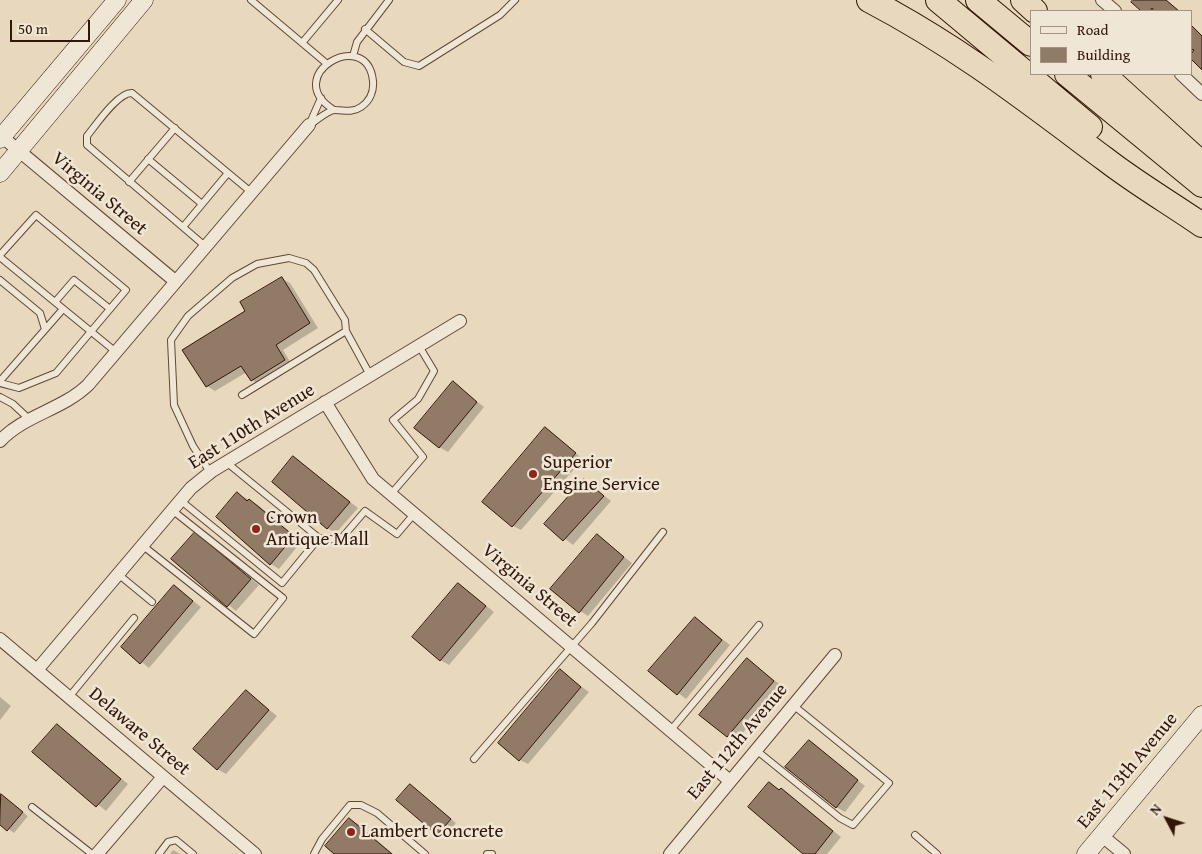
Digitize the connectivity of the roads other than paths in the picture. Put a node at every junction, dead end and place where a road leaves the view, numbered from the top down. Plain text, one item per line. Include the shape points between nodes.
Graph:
1 (117, 0) edge
2 (144, 0) edge
3 (251, 0) edge
4 (338, 0) edge
5 (514, 0) edge
6 (869, 0) edge
7 (938, 0) edge
8 (978, 0) edge
9 (1024, 0) edge
10 (1102, 0) edge
11 (386, 1) edge
12 (1034, 10) edge
13 (1114, 10) edge
14 (365, 29) junction
15 (302, 43) junction
16 (1030, 43) edge
17 (353, 56) junction
18 (326, 63) junction
19 (1067, 75) edge
20 (1103, 75) edge
21 (1182, 75) edge
22 (1202, 94) edge
23 (321, 98) junction
24 (334, 110) junction
25 (309, 125) junction
26 (175, 128) junction
27 (1, 137) edge
28 (18, 151) junction
29 (148, 159) junction
30 (1202, 164) edge
31 (0, 172) edge
32 (228, 173) junction
33 (129, 182) junction
34 (1202, 185) edge
35 (251, 192) junction
36 (202, 204) junction
37 (1202, 220) edge
38 (1202, 225) edge
39 (183, 227) junction
40 (205, 246) junction
41 (0, 256) edge
42 (0, 280) edge
43 (175, 282) junction
44 (54, 302) junction
45 (63, 309) junction
46 (110, 309) junction
47 (460, 321) dead end
48 (45, 329) junction
49 (91, 332) junction
50 (346, 332) junction
51 (419, 346) junction
52 (116, 352) junction
53 (370, 375) junction
54 (0, 382) edge
55 (242, 395) dead end
56 (0, 397) edge
57 (325, 402) junction
58 (30, 420) junction
59 (0, 441) edge
60 (226, 462) junction
61 (210, 472) junction
62 (391, 494) junction
63 (176, 505) junction
64 (414, 514) junction
65 (663, 532) dead end
66 (319, 538) junction
67 (142, 545) junction
68 (246, 554) junction
69 (238, 562) junction
70 (118, 574) junction
71 (152, 602) dead end
72 (134, 618) dead end
73 (759, 625) dead end
74 (0, 639) edge
75 (570, 646) junction
76 (835, 655) dead end
77 (37, 670) junction
78 (69, 697) junction
79 (793, 705) junction
80 (1202, 715) edge
81 (670, 730) junction
82 (756, 750) junction
83 (474, 759) dead end
84 (163, 777) junction
85 (730, 781) junction
86 (32, 807) dead end
87 (915, 835) dead end
88 (1101, 835) junction
89 (317, 853) edge
90 (92, 854) edge
91 (98, 854) edge
92 (159, 854) edge
93 (192, 854) edge
94 (255, 854) edge
95 (424, 854) edge
96 (487, 854) edge
97 (492, 854) edge
98 (670, 854) edge
99 (937, 854) edge
100 (1086, 854) edge
101 (1124, 854) edge

1 - 27 main road
2 - 28 main road
3 - 15 lane
4 - 15 lane
5 - 14 lane via 500,15 419,66 404,62
6 - 38 highway via 921,28 984,69 1052,117 1105,160
7 - 37 highway
8 - 16 highway
9 - 12 highway
10 - 13 street
11 - 14 lane
14 - 17 lane
15 - 18 lane
17 - 18 lane via 334,58
17 - 24 lane via 368,67 372,76 372,94 360,108
18 - 23 lane via 317,80
19 - 34 highway
20 - 30 highway
21 - 22 street
23 - 24 lane
23 - 25 lane
24 - 25 lane
25 - 35 street
26 - 29 lane
26 - 32 lane
26 - 33 lane via 132,93 117,99 86,141 90,149
27 - 28 street, Virginia Street
28 - 31 main road
28 - 43 street, Virginia Street
29 - 33 lane
29 - 36 lane
32 - 35 lane
32 - 36 lane
33 - 39 lane
35 - 40 street
36 - 39 lane
39 - 40 lane
40 - 43 street
41 - 44 lane
41 - 46 lane via 36,215 126,290
42 - 48 lane via 40,314
43 - 52 street
44 - 45 lane
44 - 46 lane via 74,280
45 - 48 lane
45 - 49 lane
46 - 49 lane
47 - 51 street, East 110th Avenue
48 - 54 lane
49 - 52 lane
49 - 54 lane via 56,373 20,388
50 - 53 lane
50 - 55 lane
50 - 61 lane via 345,320 314,270 306,263 289,258 257,264 232,278 188,316 171,340 174,405 193,446
51 - 53 street, East 110th Avenue
51 - 62 lane via 434,371 418,399 393,420 423,457
52 - 58 street via 81,392 62,406
53 - 57 street, East 110th Avenue
56 - 58 lane
57 - 60 street, East 110th Avenue
57 - 62 street, Virginia Street via 373,479
58 - 59 street
60 - 61 street, East 110th Avenue
60 - 66 lane
61 - 63 street, East 110th Avenue
62 - 64 street, Virginia Street
63 - 67 street, East 110th Avenue
63 - 68 lane
63 - 69 lane
64 - 66 lane via 397,534 365,511 340,540
64 - 75 street, Virginia Street
65 - 75 lane via 592,623
66 - 68 lane via 282,583
67 - 69 lane via 254,634 282,598
67 - 70 street, East 110th Avenue
68 - 69 lane
70 - 71 lane
70 - 77 street, East 110th Avenue
72 - 78 lane
73 - 81 lane
74 - 77 street, Delaware Street
75 - 81 street, Virginia Street
75 - 83 lane
76 - 79 street, East 112th Avenue
77 - 78 street, Delaware Street
78 - 84 street, Delaware Street
79 - 82 street, East 112th Avenue
79 - 82 lane via 889,783 853,824 840,818
80 - 88 main road, East 113th Avenue
81 - 85 street, Virginia Street
82 - 85 street, East 112th Avenue
84 - 91 street
84 - 94 street, Delaware Street
85 - 98 street, East 112th Avenue
86 - 90 lane
87 - 99 lane
88 - 100 main road, East 113th Avenue
88 - 101 street
89 - 95 lane via 322,839 350,805 361,805 377,814
92 - 93 lane via 168,842 176,840
96 - 97 lane

